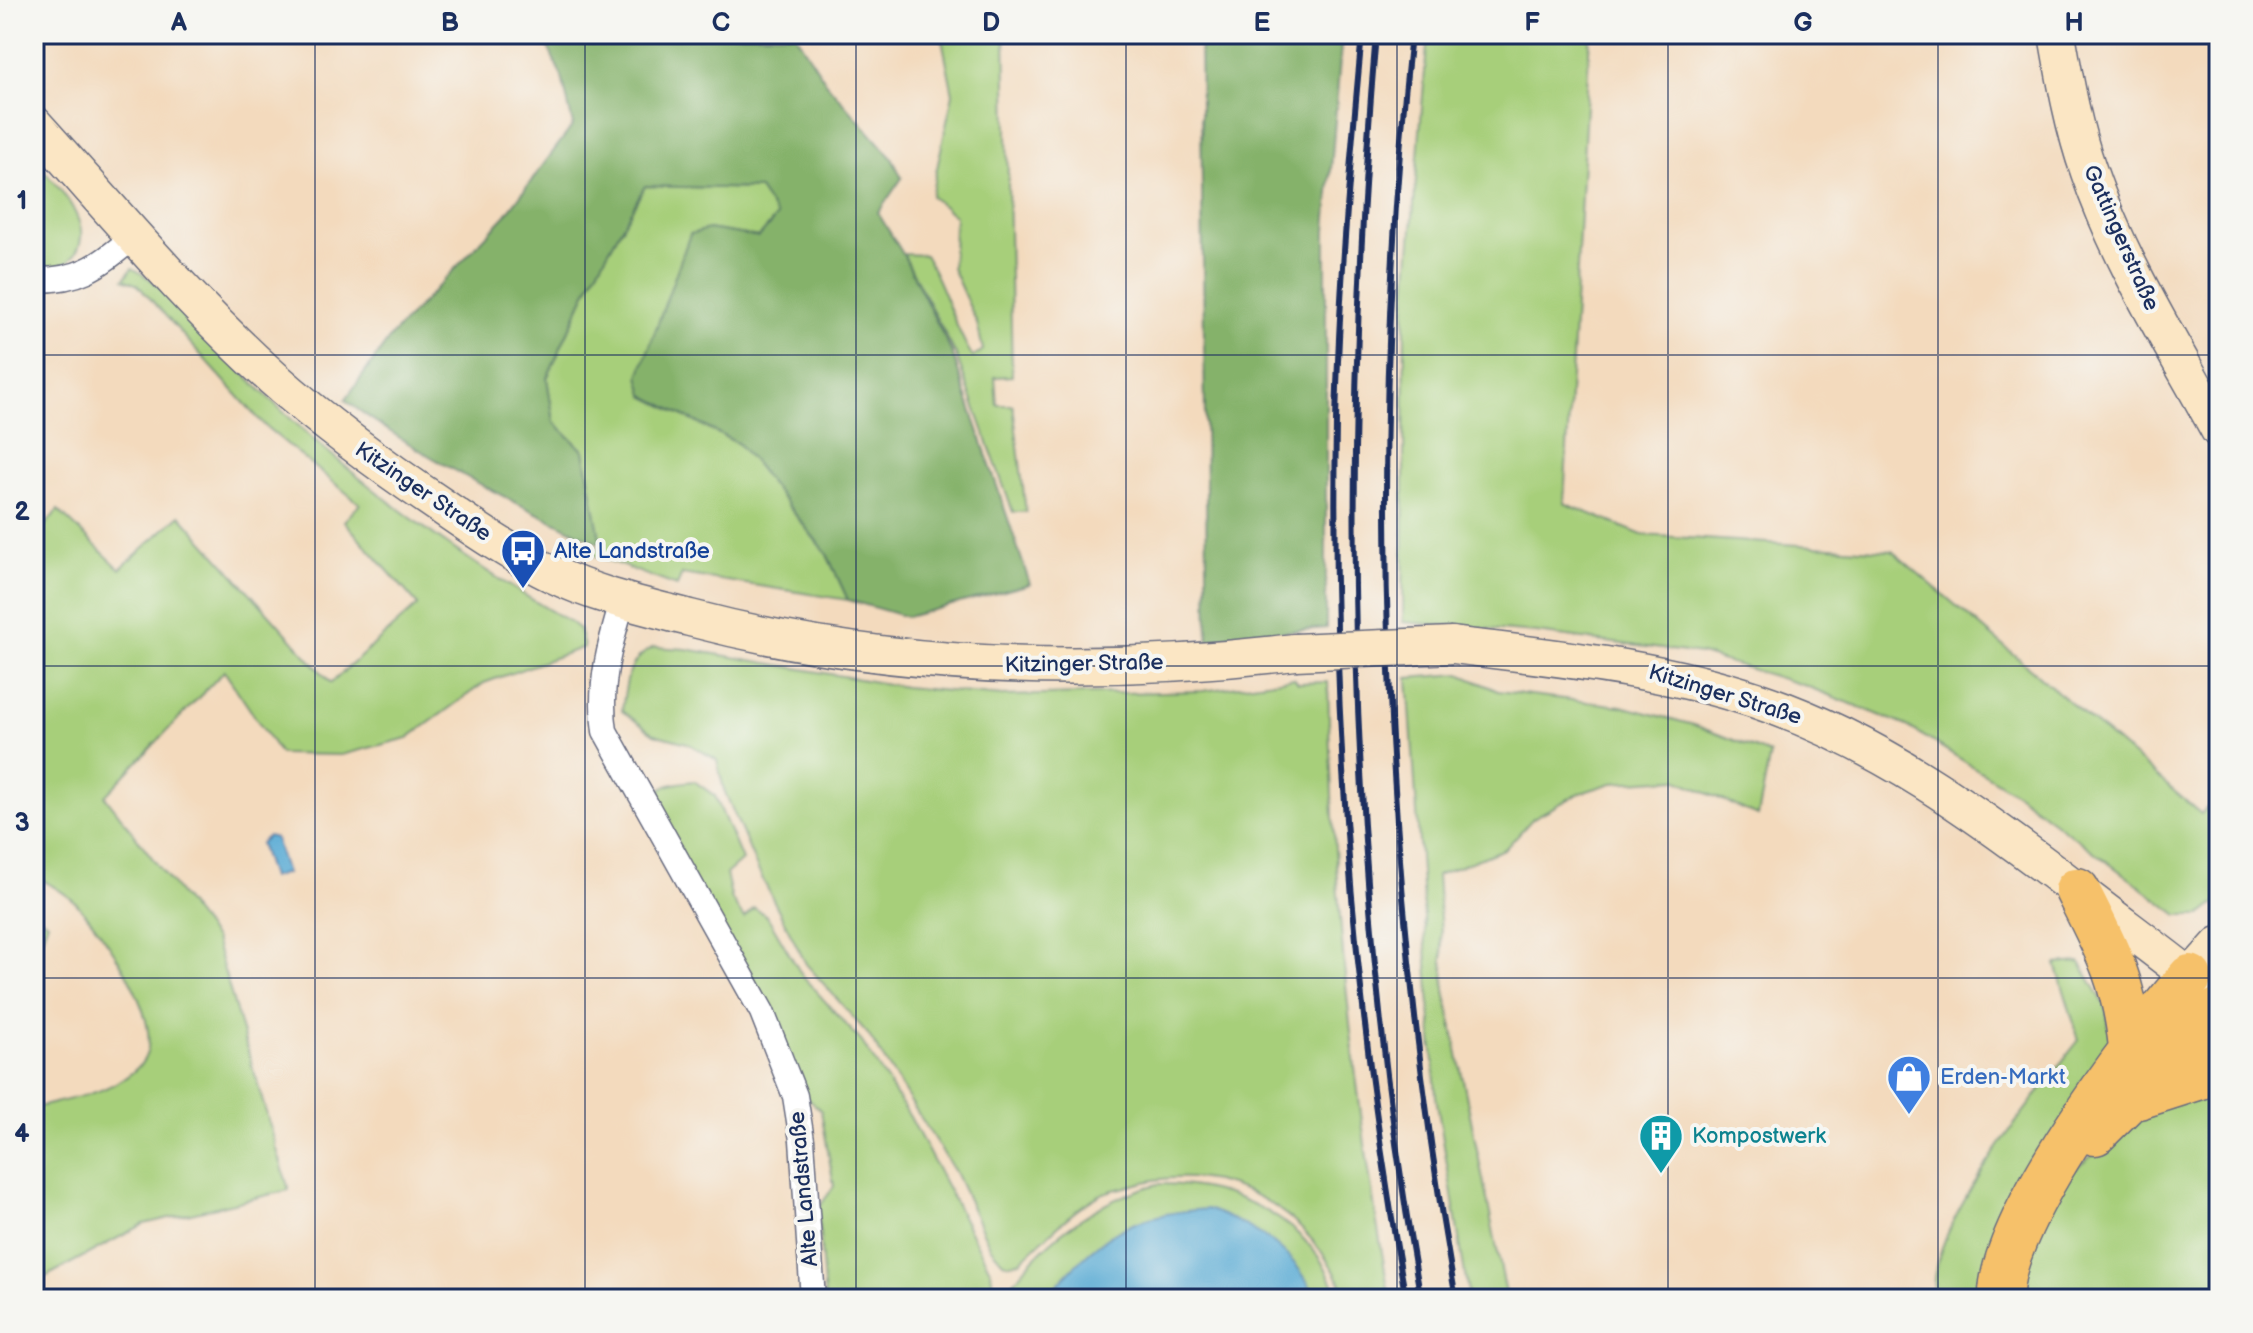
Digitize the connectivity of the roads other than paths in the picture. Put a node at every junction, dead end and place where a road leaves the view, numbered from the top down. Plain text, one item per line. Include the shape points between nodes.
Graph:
1 (2057, 34) edge
2 (34, 124) edge
3 (135, 236) junction
4 (34, 280) edge
5 (2219, 430) edge
6 (623, 600) junction
7 (2077, 890) junction
8 (2209, 974) edge
9 (2219, 1010) edge
10 (2131, 1047) junction
11 (2219, 1071) edge
12 (2132, 1099) junction
13 (2051, 1172) junction
14 (813, 1299) edge
15 (2001, 1299) edge

1 - 5 street, Gattingerstraße via 2089,173 2164,332
2 - 3 street, Kitzinger Straße
3 - 4 street via 90,272 61,281
3 - 6 street, Kitzinger Straße via 272,377 350,442 552,574
6 - 7 street, Kitzinger Straße, bridge via 779,638 929,661 1011,667 1204,663 1295,652 1452,645 1635,668 1755,700 1830,728 1930,784
6 - 14 street, Alte Landstraße via 607,654 605,731 762,1012 795,1096
7 - 8 street, Kitzinger Straße
7 - 10 highway via 2126,1000
8 - 10 highway
9 - 12 highway
10 - 13 highway
11 - 12 highway
12 - 13 highway
13 - 15 highway via 2020,1221 2000,1285

